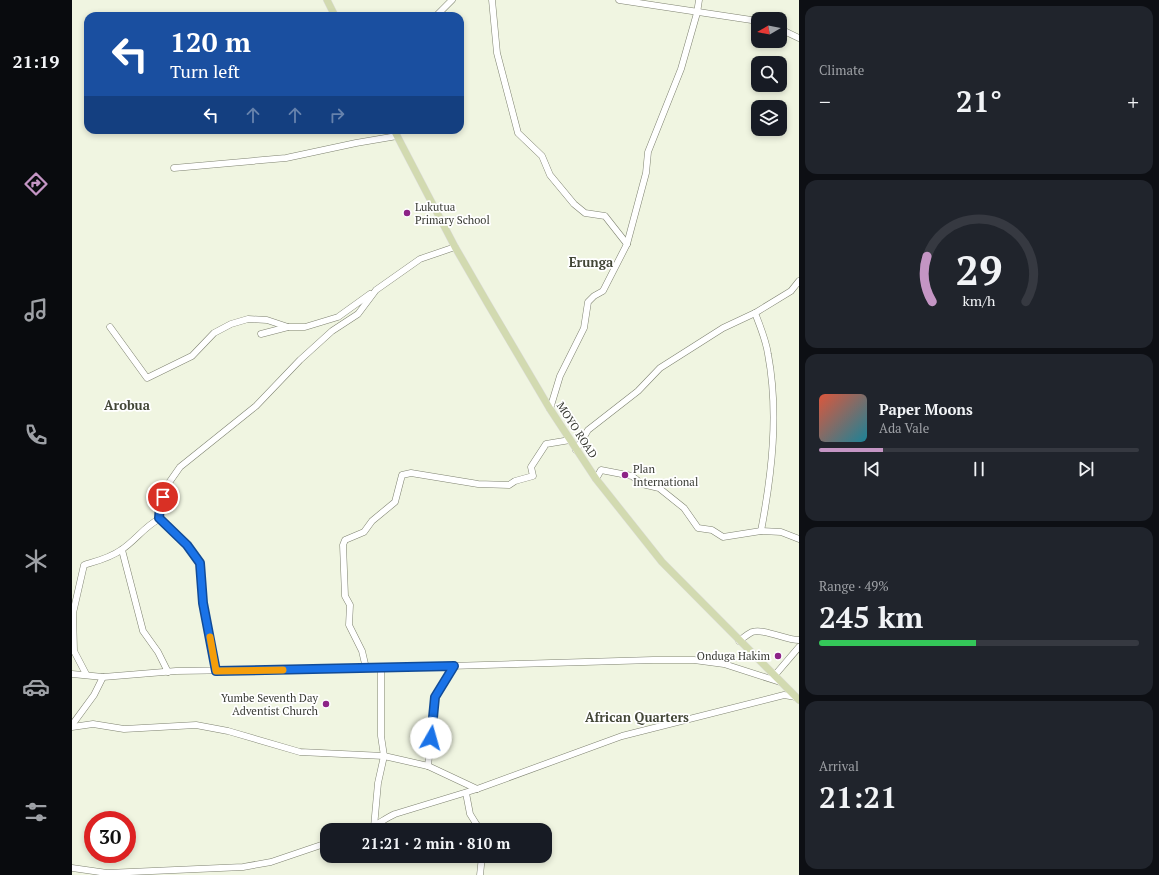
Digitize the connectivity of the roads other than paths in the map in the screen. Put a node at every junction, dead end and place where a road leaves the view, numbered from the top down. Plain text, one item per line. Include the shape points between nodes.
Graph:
1 (327, 0) edge
2 (452, 0) edge
3 (492, 0) edge
4 (619, 0) edge
5 (699, 0) edge
6 (333, 12) edge
7 (440, 12) edge
8 (697, 13) junction
9 (751, 20) edge
10 (787, 33) edge
11 (799, 38) edge
12 (391, 134) edge
13 (396, 134) edge
14 (174, 168) dead end
15 (627, 244) junction
16 (455, 247) junction
17 (799, 280) edge
18 (376, 290) junction
19 (755, 313) junction
20 (110, 327) dead end
21 (288, 327) junction
22 (261, 334) dead end
23 (550, 409) junction
24 (570, 440) junction
25 (576, 450) junction
26 (596, 479) junction
27 (159, 518) junction
28 (761, 531) junction
29 (799, 539) edge
30 (122, 550) junction
31 (799, 640) edge
32 (738, 641) junction
33 (799, 647) edge
34 (454, 666) junction
35 (366, 668) junction
36 (381, 668) junction
37 (216, 671) junction
38 (168, 672) junction
39 (72, 674) edge
40 (86, 674) junction
41 (775, 675) junction
42 (102, 677) junction
43 (782, 682) junction
44 (798, 698) edge
45 (72, 726) edge
46 (384, 756) junction
47 (428, 766) junction
48 (478, 789) junction
49 (466, 793) junction
50 (374, 823) edge
51 (378, 823) edge
52 (476, 823) edge
53 (320, 845) edge
54 (481, 863) edge
55 (72, 868) edge
56 (480, 875) edge

1 - 6 main road
2 - 7 street
3 - 15 street via 497,53 518,133 542,156 550,175 574,204 584,213 606,216
4 - 8 street
5 - 8 street
8 - 9 street
8 - 15 street via 681,69 648,152 646,173
10 - 11 street
12 - 14 street via 295,157
13 - 16 main road, MOYO ROAD
15 - 23 street via 603,291 588,302 584,328 560,376
16 - 18 street via 420,259
16 - 23 main road, MOYO ROAD
17 - 19 street via 791,292
18 - 21 street via 338,317 305,326
18 - 27 street via 358,314 332,331 256,406 180,467 166,487
19 - 25 street via 723,328 660,368 638,391 588,430
19 - 28 street via 768,353 774,402 770,479
20 - 21 street via 146,378 192,356 214,334 231,324 248,319 267,320
21 - 22 street
23 - 24 main road, MOYO ROAD
24 - 25 main road, MOYO ROAD
24 - 35 street via 546,444 531,467 533,476 509,485 478,484 410,473 402,475 395,502 372,521 364,532 345,540 343,545 344,596 350,605 349,626 362,651
25 - 26 main road, MOYO ROAD
26 - 28 street via 601,470 632,476 642,484 659,488 684,508 698,528 712,530 723,537
26 - 32 main road, MOYO ROAD via 662,562
27 - 30 street via 147,525
27 - 37 street via 187,545 200,563 203,603
28 - 29 street via 781,532
30 - 38 street via 142,631 158,652
30 - 40 street via 84,565 73,613 74,651
31 - 32 street via 752,632
32 - 41 main road, MOYO ROAD
33 - 41 street
34 - 36 street
34 - 43 street via 694,660 724,664
34 - 47 street via 435,697
35 - 36 street
35 - 37 street
36 - 46 street via 381,736
37 - 38 street
38 - 42 street
39 - 40 street
40 - 42 street
41 - 43 main road, MOYO ROAD
42 - 45 street via 94,695
43 - 44 main road, MOYO ROAD
44 - 48 street via 784,695 622,736
45 - 46 street via 196,726 300,752
46 - 47 street
46 - 50 street via 378,783
47 - 48 street
48 - 49 street
49 - 51 street via 395,814
49 - 52 street via 470,814
53 - 55 street via 271,862 243,867 107,873
54 - 56 street

